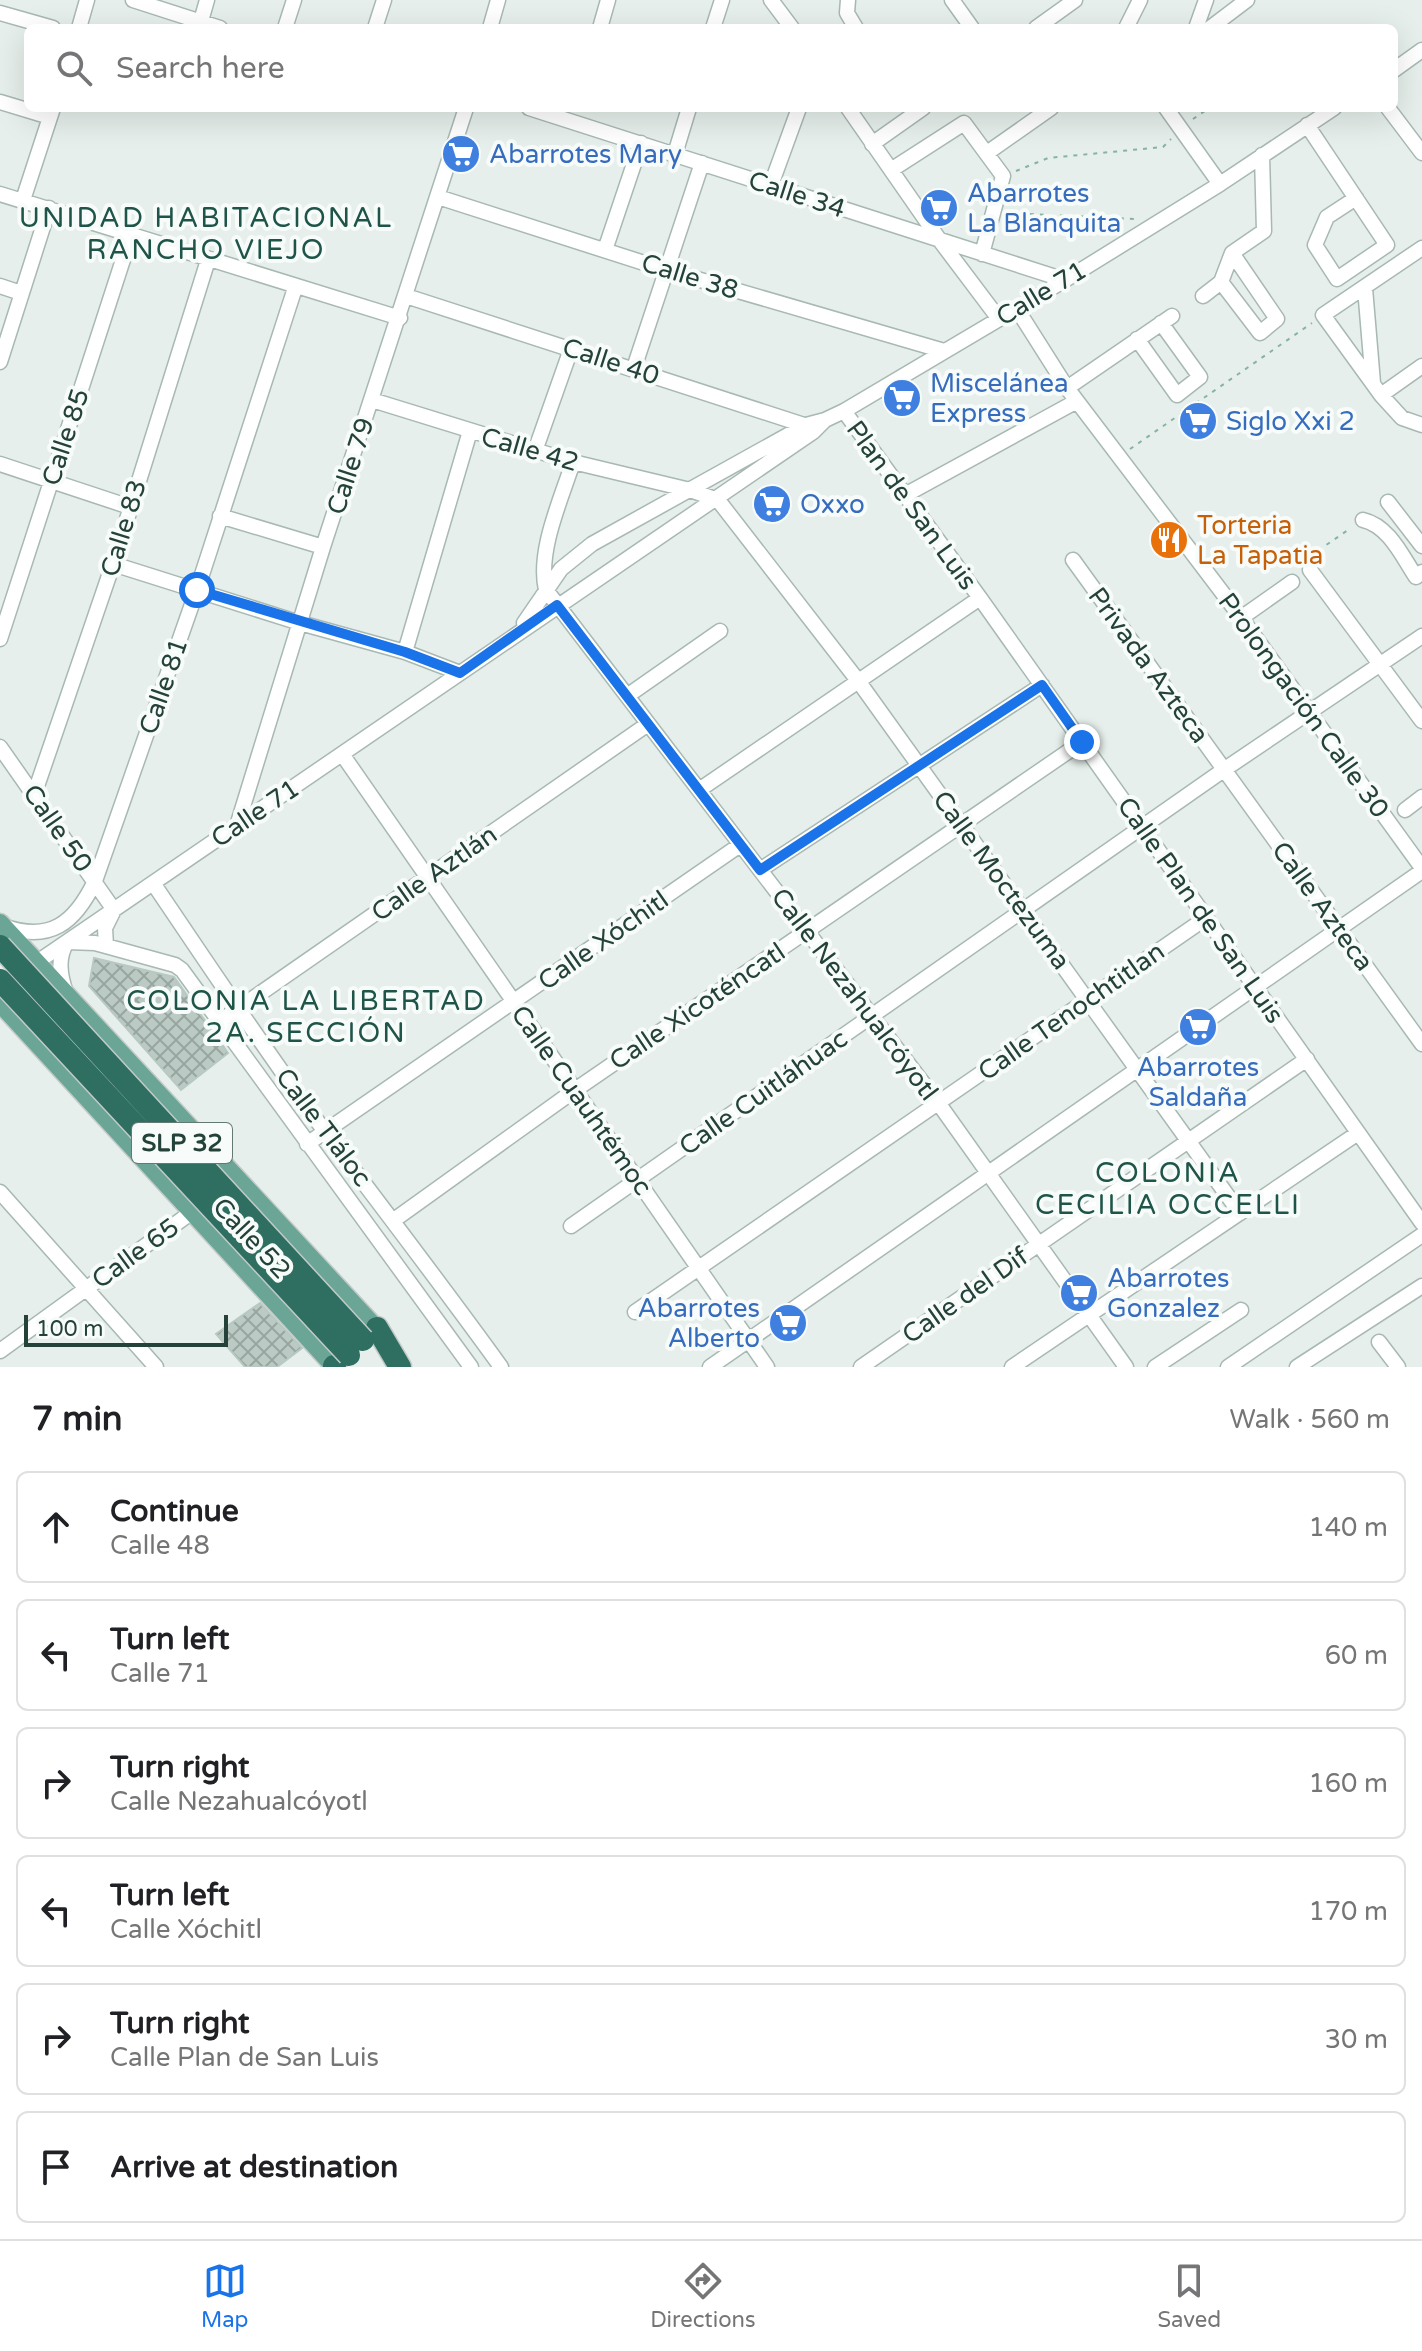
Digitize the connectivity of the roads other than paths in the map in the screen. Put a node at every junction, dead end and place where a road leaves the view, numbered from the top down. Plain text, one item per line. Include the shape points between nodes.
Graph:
1 (87, 0) edge
2 (133, 0) edge
3 (207, 0) edge
4 (294, 0) edge
5 (384, 0) edge
6 (498, 0) edge
7 (608, 0) edge
8 (722, 0) edge
9 (771, 0) edge
10 (848, 0) edge
11 (952, 0) edge
12 (1075, 0) edge
13 (1140, 0) edge
14 (1206, 0) edge
15 (1247, 0) edge
16 (1059, 5) edge
17 (0, 13) edge
18 (201, 21) junction
19 (39, 24) edge
20 (80, 24) edge
21 (209, 24) edge
22 (286, 24) edge
23 (376, 24) edge
24 (491, 24) edge
25 (601, 24) edge
26 (714, 24) edge
27 (789, 24) edge
28 (854, 24) edge
29 (969, 24) edge
30 (1040, 24) edge
31 (1128, 24) edge
32 (1197, 24) edge
33 (1215, 24) edge
34 (1422, 50) edge
35 (1398, 67) edge
36 (0, 102) edge
37 (24, 107) edge
38 (464, 112) edge
39 (688, 112) edge
40 (798, 112) edge
41 (851, 112) edge
42 (917, 112) edge
43 (1045, 112) edge
44 (1171, 112) edge
45 (1328, 112) edge
46 (1391, 112) edge
47 (51, 113) edge
48 (573, 115) edge
49 (1307, 125) junction
50 (641, 143) junction
51 (872, 144) junction
52 (1421, 151) edge
53 (987, 153) junction
54 (675, 154) junction
55 (1262, 155) junction
56 (702, 163) junction
57 (891, 170) junction
58 (1220, 184) junction
59 (771, 185) junction
60 (0, 194) edge
61 (438, 197) junction
62 (1356, 198) junction
63 (23, 200) junction
64 (49, 208) junction
65 (131, 235) junction
66 (941, 242) junction
67 (1422, 248) edge
68 (605, 250) junction
69 (1232, 253) junction
70 (982, 254) junction
71 (208, 260) junction
72 (666, 270) junction
73 (1065, 280) junction
74 (1221, 282) junction
75 (0, 286) edge
76 (295, 288) junction
77 (1365, 288) junction
78 (21, 293) junction
79 (406, 296) junction
80 (1203, 296) dead end
81 (1017, 309) junction
82 (400, 318) junction
83 (999, 319) junction
84 (1137, 339) junction
85 (571, 349) junction
86 (944, 351) junction
87 (0, 362) edge
88 (1422, 366) edge
89 (634, 368) junction
90 (1067, 388) junction
91 (1377, 389) junction
92 (372, 400) junction
93 (1077, 401) junction
94 (844, 411) junction
95 (1422, 425) edge
96 (810, 428) junction
97 (470, 431) junction
98 (535, 451) junction
99 (573, 462) junction
100 (0, 464) edge
101 (51, 481) junction
102 (690, 490) junction
103 (905, 495) junction
104 (718, 500) junction
105 (1388, 502) dead end
106 (130, 507) junction
107 (220, 516) junction
108 (1363, 520) dead end
109 (1402, 520) junction
110 (1388, 535) junction
111 (1422, 546) edge
112 (323, 547) junction
113 (1073, 560) dead end
114 (113, 564) junction
115 (1310, 570) dead end
116 (1422, 572) edge
117 (1292, 582) dead end
118 (197, 590) junction
119 (546, 590) junction
120 (980, 598) junction
121 (557, 605) junction
122 (1241, 618) junction
123 (300, 623) junction
124 (720, 631) dead end
125 (1422, 636) edge
126 (511, 638) junction
127 (0, 639) edge
128 (405, 652) junction
129 (1379, 664) junction
130 (460, 673) junction
131 (859, 682) junction
132 (1042, 685) junction
133 (627, 696) junction
134 (1308, 712) junction
135 (1422, 721) edge
136 (648, 724) junction
137 (1082, 742) junction
138 (0, 747) edge
139 (342, 754) junction
140 (920, 767) junction
141 (1225, 769) junction
142 (699, 790) junction
143 (34, 795) junction
144 (1422, 797) edge
145 (1405, 810) dead end
146 (961, 824) junction
147 (237, 826) junction
148 (1142, 827) junction
149 (740, 845) junction
150 (1422, 869) edge
151 (760, 870) junction
152 (428, 877) junction
153 (95, 881) junction
154 (153, 883) junction
155 (114, 910) junction
156 (1023, 910) junction
157 (1206, 918) junction
158 (1339, 929) junction
159 (807, 931) junction
160 (1, 932) edge
161 (67, 942) junction
162 (106, 946) junction
163 (0, 962) edge
164 (37, 963) junction
165 (0, 980) edge
166 (1255, 987) junction
167 (0, 988) edge
168 (68, 997) junction
169 (1089, 999) junction
170 (514, 1001) junction
171 (0, 1003) edge
172 (238, 1009) junction
173 (872, 1016) junction
174 (219, 1022) junction
175 (28, 1034) junction
176 (1422, 1044) edge
177 (1307, 1059) junction
178 (1138, 1069) junction
179 (575, 1090) junction
180 (939, 1104) junction
181 (326, 1132) junction
182 (1358, 1133) junction
183 (1189, 1141) junction
184 (307, 1144) junction
185 (990, 1173) junction
186 (637, 1180) junction
187 (0, 1192) edge
188 (6, 1210) edge
189 (192, 1212) junction
190 (1240, 1213) junction
191 (394, 1220) junction
192 (1422, 1223) edge
193 (571, 1226) dead end
194 (1422, 1235) edge
195 (1039, 1244) junction
196 (699, 1269) junction
197 (1422, 1286) edge
198 (85, 1289) junction
199 (458, 1307) junction
200 (1241, 1310) dead end
201 (635, 1312) dead end
202 (1089, 1315) junction
203 (438, 1322) junction
204 (749, 1340) junction
205 (1379, 1342) dead end
206 (0, 1351) edge
207 (350, 1356) edge
208 (156, 1367) edge
209 (385, 1367) edge
210 (400, 1367) edge
211 (408, 1367) edge
212 (471, 1367) edge
213 (501, 1367) edge
214 (710, 1367) edge
215 (767, 1367) edge
216 (861, 1367) edge
217 (1012, 1367) edge
218 (1126, 1367) edge
219 (1155, 1367) edge
220 (1228, 1367) edge
221 (1297, 1367) edge
222 (1398, 1367) edge

1 - 20 street
2 - 18 street
3 - 18 street
4 - 22 street
5 - 23 street
6 - 24 street
7 - 25 street
8 - 26 street
9 - 27 street
10 - 28 street
11 - 29 street
12 - 16 street
13 - 31 street
14 - 32 street
15 - 33 street
16 - 30 street
17 - 19 street
18 - 21 street
34 - 35 street
36 - 37 street
38 - 61 street, Calle 79
39 - 54 street
40 - 59 street
41 - 51 street
42 - 51 street
43 - 53 street
44 - 58 street
45 - 49 street, Calle 71
46 - 52 street
47 - 63 street
48 - 50 street, Calle 34
49 - 55 street, Calle 71
49 - 62 street
50 - 54 street, Calle 34
50 - 68 street
51 - 57 street
53 - 57 street via 964,123
53 - 70 street via 1003,176
54 - 56 street, Calle 34
55 - 58 street, Calle 71
55 - 69 street via 1264,231
56 - 59 street, Calle 34
56 - 72 street
57 - 66 street
58 - 73 street, Calle 71
59 - 66 street, Calle 34
60 - 63 street
61 - 68 street, Calle 38
61 - 79 street, Calle 79
62 - 62 street via 1387,245 1337,279 1315,245 1327,217
63 - 64 street
64 - 65 street
64 - 78 street
65 - 71 street
65 - 101 street, Calle 85
66 - 70 street, Calle 34
66 - 83 street
67 - 77 street
68 - 72 street, Calle 38
69 - 74 street
69 - 74 street via 1277,319 1260,333
70 - 73 street, Calle 34
71 - 76 street
71 - 106 street, Calle 83
72 - 86 street, Calle 38
72 - 89 street
73 - 81 street, Calle 71
74 - 80 street
75 - 78 street
76 - 82 street
76 - 107 street, Calle 81
77 - 91 street
77 - 91 street via 1323,315
78 - 87 street
79 - 82 street, Calle 79
79 - 85 street, Calle 40
81 - 83 street, Calle 71
81 - 90 street, Prolongación Calle 30
82 - 92 street, Calle 79
83 - 86 street, Calle 71
84 - 84 street via 1177,395 1200,377 1167,319
84 - 90 street
85 - 89 street, Calle 40
85 - 98 street
86 - 94 street, Calle 71
88 - 91 street
89 - 96 street, Calle 40
90 - 93 street, Prolongación Calle 30
91 - 95 street via 1402,418
92 - 97 street, Calle 42
92 - 112 street, Calle 79
93 - 103 street
93 - 122 street, Prolongación Calle 30
94 - 96 street, Calle 71
94 - 103 street, Plan de San Luis
96 - 102 street, Calle 71
96 - 104 street, Calle 71
97 - 98 street, Calle 42
97 - 128 street
98 - 99 street, Calle 42
99 - 102 street, Calle 42
99 - 119 street via 545,550
100 - 101 street
101 - 106 street
101 - 127 street, Calle 85
102 - 104 street
102 - 119 street, Calle 71 via 576,555
103 - 120 street, Plan de San Luis
104 - 121 street, Calle 71
104 - 131 street, Calle Moctezuma
105 - 109 street
106 - 114 street, Calle 83
107 - 112 street
107 - 118 street, Calle 81
108 - 110 street
109 - 110 street
109 - 111 street
110 - 116 street via 1416,577
112 - 123 street, Calle 79
113 - 141 street, Privada Azteca
114 - 118 street
114 - 143 street, Calle 83
115 - 129 street
117 - 122 street
118 - 123 street
118 - 153 street, Calle 81
119 - 121 street, Calle Nezahualcóyotl
119 - 126 street, Calle 71
120 - 131 street
120 - 132 street, Calle Plan de San Luis
121 - 126 street, Calle 71
121 - 133 street, Calle Nezahualcóyotl
122 - 134 street, Prolongación Calle 30
123 - 128 street
123 - 147 street, Calle 79
124 - 133 street
125 - 129 street, Calle Cuitláhuac
126 - 130 street, Calle 71
128 - 130 street
129 - 134 street, Calle Cuitláhuac
129 - 135 street
130 - 139 street, Calle 71
131 - 140 street, Calle Moctezuma
131 - 142 street
132 - 137 street, Calle Plan de San Luis
132 - 140 street
133 - 136 street, Calle Nezahualcóyotl
134 - 141 street, Calle Cuitláhuac
134 - 150 street, Prolongación Calle 30
136 - 142 street, Calle Nezahualcóyotl
136 - 152 street, Calle Aztlán
137 - 146 street, Calle Xicoténcatl
137 - 148 street, Calle Plan de San Luis
138 - 143 street, Calle 50
139 - 147 street, Calle 71
139 - 152 street, Calle Cuauhtémoc
140 - 146 street, Calle Moctezuma
140 - 151 street
141 - 148 street, Calle Cuitláhuac
141 - 158 street, Calle Azteca
142 - 149 street, Calle Nezahualcóyotl
143 - 153 street, Calle 50
144 - 145 street
146 - 156 street, Calle Moctezuma
146 - 159 street, Calle Xicoténcatl
147 - 154 street, Calle 71
148 - 156 street, Calle Cuitláhuac
148 - 157 street, Calle Plan de San Luis
149 - 151 street, Calle Nezahualcóyotl
149 - 170 street, Calle Xóchitl
150 - 158 street
151 - 159 street, Calle Nezahualcóyotl
152 - 170 street, Calle Cuauhtémoc
152 - 172 street, Calle Aztlán
153 - 155 street, Calle 50
153 - 160 street, Calle 81 via 77,912 56,928
154 - 155 street, Calle 71
154 - 172 street, Calle Tláloc
155 - 161 street, Calle 71
155 - 162 street via 105,928
156 - 169 street, Calle Moctezuma
156 - 173 street, Calle Cuitláhuac
157 - 166 street, Calle Plan de San Luis
157 - 169 street, Calle Tenochtitlan
158 - 166 street
158 - 176 street, Calle Azteca
159 - 173 street, Calle Nezahualcóyotl
159 - 179 street, Calle Xicoténcatl
160 - 163 main road via 8,947
160 - 164 main road
160 - 207 highway, SLP 32, bridge
161 - 162 street, Calle Tláloc
161 - 164 street, Calle 71
161 - 168 street via 61,970
162 - 174 street, Calle Tláloc via 175,965
164 - 167 street, Calle 71
164 - 168 main road
165 - 207 highway, SLP 32, bridge
166 - 177 street, Calle Plan de San Luis
166 - 178 street
168 - 175 main road via 54,990 31,997 22,1020
168 - 207 main road
169 - 178 street, Calle Moctezuma
169 - 180 street, Calle Tenochtitlan
170 - 179 street, Calle Cuauhtémoc
170 - 181 street, Calle Xóchitl
171 - 175 main road, Calle 52
172 - 174 street, Calle Aztlán
172 - 181 street, Calle Tláloc
173 - 180 street, Calle Nezahualcóyotl
173 - 186 street, Calle Cuitláhuac
174 - 184 street, Calle Tláloc
175 - 189 main road, Calle 52
177 - 182 street, Calle Plan de San Luis
177 - 183 street, Calle del Dif
178 - 183 street, Calle Moctezuma
178 - 185 street
179 - 186 street, Calle Cuauhtémoc
179 - 191 street, Calle Xicoténcatl
180 - 185 street, Calle Nezahualcóyotl
180 - 196 street, Calle Tenochtitlan
181 - 184 street, Calle Xóchitl
181 - 191 street, Calle Tláloc
182 - 190 street
182 - 192 street, Calle Plan de San Luis
183 - 190 street, Calle Moctezuma
183 - 195 street, Calle del Dif
184 - 203 street, Calle Tláloc
185 - 195 street, Calle Nezahualcóyotl
185 - 204 street
186 - 193 street, Calle Cuitláhuac
186 - 196 street, Calle Cuauhtémoc
187 - 188 street
188 - 198 street
189 - 198 street, Calle 65
189 - 207 main road, Calle 52
190 - 202 street
191 - 199 street, Calle Tláloc
194 - 220 street
195 - 202 street, Calle Nezahualcóyotl
195 - 216 street, Calle del Dif
196 - 201 street, Calle Tenochtitlan
196 - 204 street, Calle Cuauhtémoc
197 - 221 street
198 - 206 street, Calle 65
198 - 208 street
199 - 203 street
199 - 213 street, Calle Tláloc
200 - 219 street
202 - 217 street
202 - 218 street, Calle Nezahualcóyotl
203 - 212 street, Calle Tláloc
204 - 214 street
204 - 215 street, Calle Cuauhtémoc
205 - 222 street
207 - 209 highway, SLP 32
207 - 210 highway
207 - 211 main road

